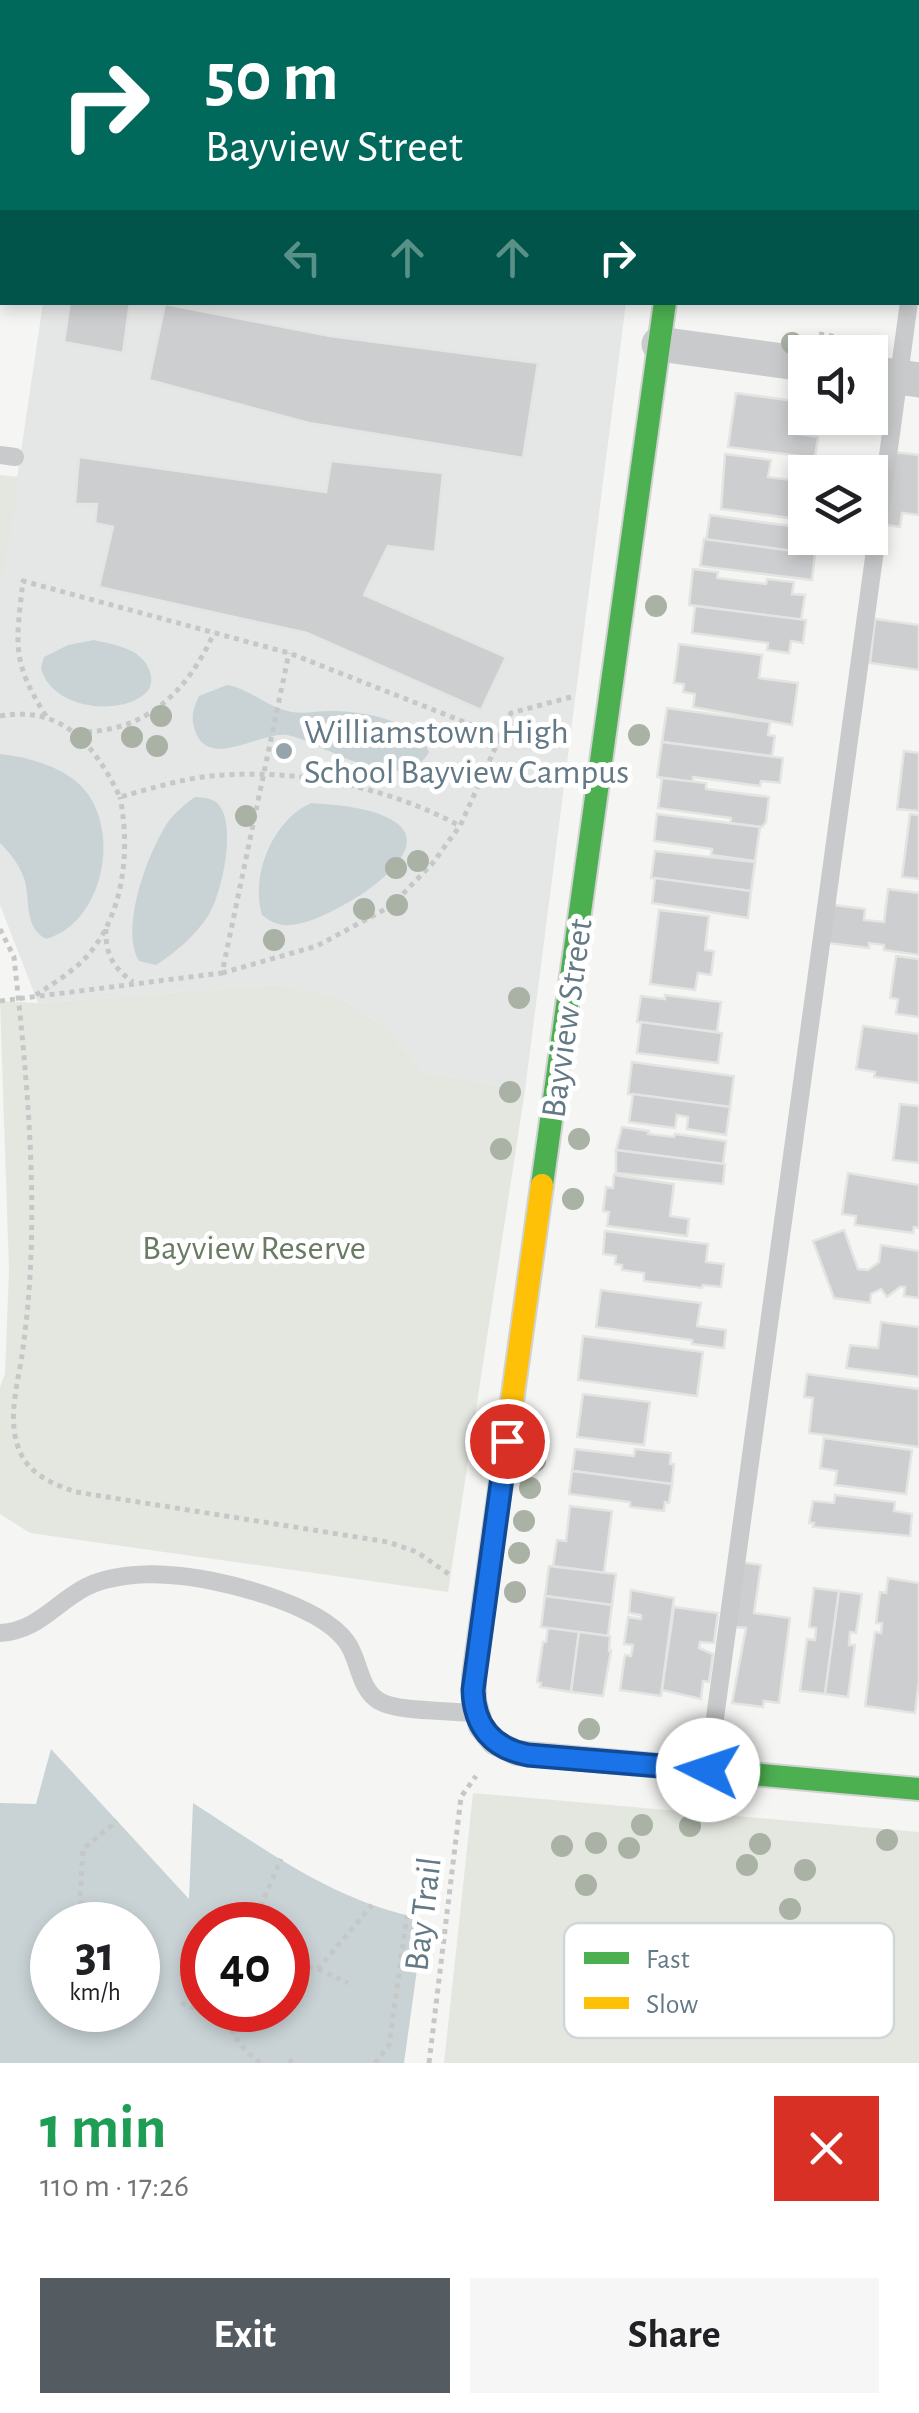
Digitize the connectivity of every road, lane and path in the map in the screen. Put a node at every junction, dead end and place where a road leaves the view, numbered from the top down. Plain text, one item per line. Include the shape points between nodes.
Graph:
1 (665, 305) edge
2 (908, 305) edge
3 (659, 344) junction
4 (788, 362) edge
5 (896, 377) edge
6 (214, 632) junction
7 (289, 652) junction
8 (610, 700) junction
9 (0, 716) edge
10 (46, 716) junction
11 (75, 732) junction
12 (500, 736) junction
13 (264, 775) junction
14 (120, 797) junction
15 (460, 826) junction
16 (106, 925) junction
17 (0, 929) edge
18 (222, 973) junction
19 (135, 984) junction
20 (32, 997) junction
21 (0, 1001) edge
22 (18, 1001) junction
23 (458, 1582) dead end
24 (0, 1633) edge
25 (480, 1723) junction
26 (708, 1770) junction
27 (476, 1776) dead end
28 (919, 1789) edge
29 (117, 1822) dead end
30 (280, 1859) dead end
31 (81, 1902) edge
32 (262, 1902) edge
33 (372, 1905) dead end
34 (408, 1916) dead end
35 (310, 1968) edge
36 (318, 1969) junction
37 (348, 1982) dead end
38 (231, 2032) edge
39 (260, 2063) edge
40 (375, 2063) edge
41 (429, 2063) edge

1 - 3 street, Bayview Street
2 - 5 lane
3 - 4 street
3 - 8 street, Bayview Street
5 - 26 lane
6 - 7 path
6 - 10 path via 22,581 18,656
6 - 11 path via 188,680 144,718 121,729
7 - 12 path
7 - 13 path
8 - 12 path via 576,696 511,713
8 - 25 street, Bayview Street via 474,1676
9 - 10 path
10 - 11 path
11 - 14 path via 102,762
12 - 15 path
13 - 14 path via 210,776
13 - 15 path via 352,784
13 - 18 path
14 - 16 path via 125,860
15 - 18 path via 391,906 317,946
16 - 19 path via 114,966
16 - 20 path via 93,950
17 - 22 path via 14,958
18 - 19 path
19 - 20 path
20 - 22 path
21 - 22 path
22 - 23 path via 34,1176 28,1312 14,1402 21,1455 54,1485 76,1492 388,1542 440,1565
24 - 25 lane via 36,1624 112,1578 207,1580 295,1608 338,1632 366,1688 383,1703
25 - 26 street via 505,1749 528,1755
26 - 28 street
27 - 41 path, Bay Trail via 462,1797
29 - 31 path via 83,1849
30 - 32 path
33 - 36 path
34 - 40 path via 389,2044
35 - 36 path
36 - 37 path
38 - 39 path

